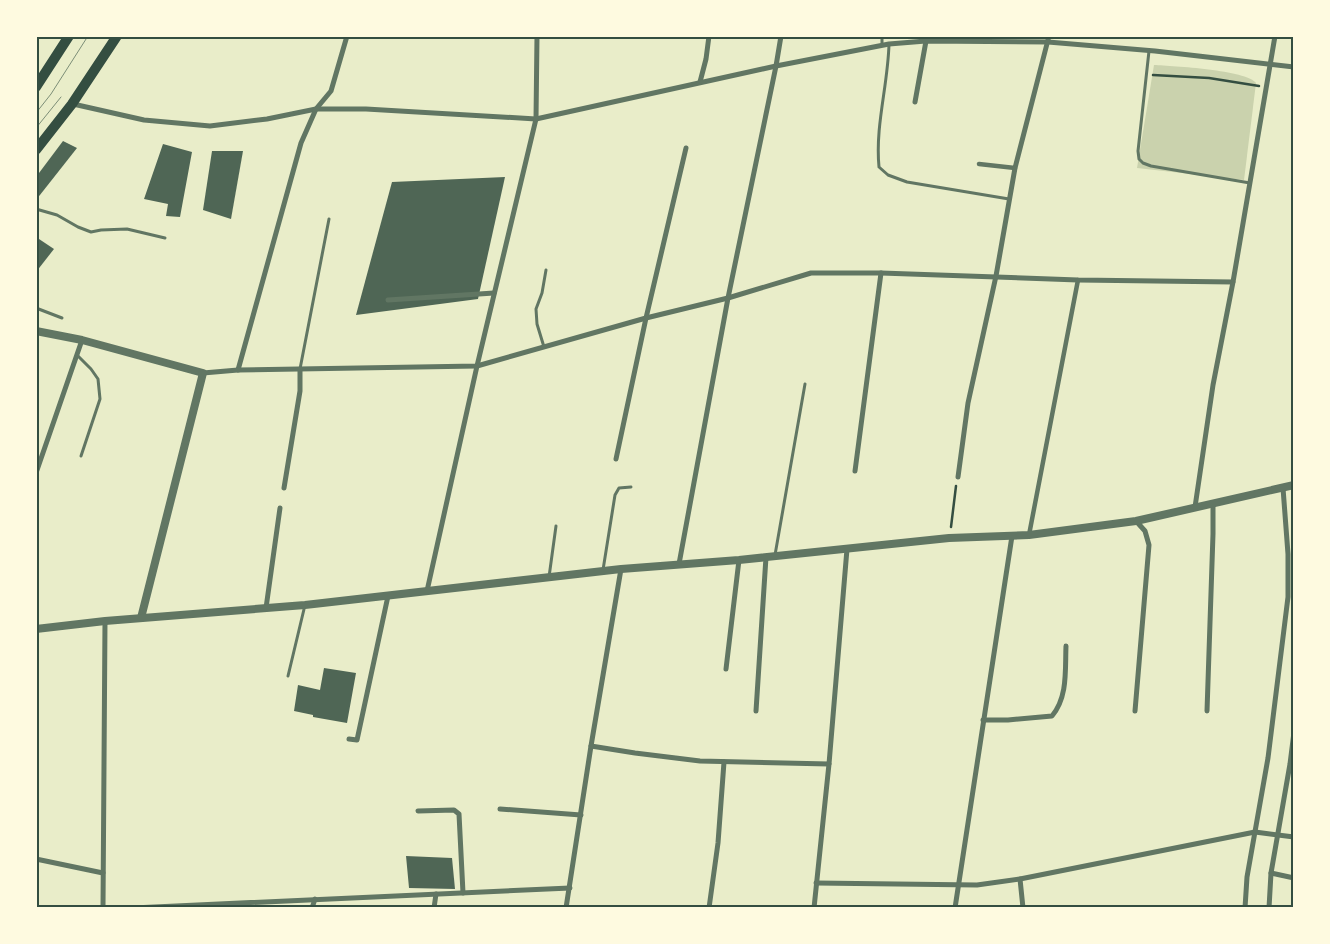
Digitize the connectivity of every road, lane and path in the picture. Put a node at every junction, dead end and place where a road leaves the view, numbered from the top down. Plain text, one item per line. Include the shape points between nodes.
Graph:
1 (69, 36) edge
2 (117, 36) edge
3 (347, 36) edge
4 (537, 36) edge
5 (709, 36) edge
6 (780, 36) edge
7 (882, 36) edge
8 (1275, 36) edge
9 (1048, 39) edge
10 (926, 41) junction
11 (886, 45) junction
12 (1149, 50) junction
13 (1270, 65) junction
14 (776, 66) junction
15 (1294, 67) edge
16 (1157, 75) dead end
17 (700, 82) junction
18 (1255, 85) dead end
19 (36, 87) edge
20 (915, 102) dead end
21 (72, 104) junction
22 (316, 110) junction
23 (536, 119) junction
24 (686, 148) dead end
25 (36, 150) edge
26 (979, 164) dead end
27 (1015, 168) junction
28 (1250, 182) junction
29 (1010, 199) junction
30 (36, 210) edge
31 (329, 219) dead end
32 (165, 238) dead end
33 (546, 270) dead end
34 (881, 273) junction
35 (996, 276) junction
36 (1078, 280) junction
37 (1233, 282) junction
38 (494, 293) junction
39 (728, 298) junction
40 (388, 300) dead end
41 (36, 308) edge
42 (62, 318) dead end
43 (646, 318) junction
44 (36, 331) edge
45 (82, 340) junction
46 (544, 347) junction
47 (77, 354) junction
48 (477, 366) junction
49 (300, 369) junction
50 (238, 370) junction
51 (203, 373) junction
52 (805, 384) dead end
53 (82, 456) dead end
54 (616, 459) dead end
55 (855, 471) dead end
56 (36, 473) edge
57 (958, 477) joint
58 (1294, 484) edge
59 (631, 487) dead end
60 (284, 488) dead end
61 (1283, 488) junction
62 (1213, 503) junction
63 (280, 508) dead end
64 (1194, 508) junction
65 (1136, 521) junction
66 (556, 526) dead end
67 (1029, 535) junction
68 (1012, 536) junction
69 (949, 538) junction
70 (847, 548) junction
71 (775, 556) junction
72 (766, 557) junction
73 (740, 560) junction
74 (679, 564) junction
75 (620, 569) junction
76 (603, 571) junction
77 (549, 577) junction
78 (428, 591) junction
79 (388, 596) junction
80 (305, 605) junction
81 (266, 608) junction
82 (141, 618) junction
83 (105, 621) junction
84 (36, 629) edge
85 (1066, 646) dead end
86 (726, 669) dead end
87 (288, 676) dead end
88 (756, 711) dead end
89 (1135, 711) dead end
90 (1207, 711) dead end
91 (983, 720) junction
92 (1294, 732) edge
93 (349, 739) dead end
94 (591, 746) junction
95 (724, 762) junction
96 (829, 764) junction
97 (1292, 765) edge
98 (500, 809) dead end
99 (418, 811) dead end
100 (581, 815) junction
101 (1255, 832) junction
102 (1278, 835) junction
103 (1294, 836) edge
104 (36, 859) edge
105 (1271, 873) junction
106 (103, 874) junction
107 (1294, 878) edge
108 (1020, 879) junction
109 (816, 883) junction
110 (958, 885) junction
111 (570, 888) junction
112 (463, 893) junction
113 (436, 894) junction
114 (315, 899) junction
115 (103, 908) edge
116 (132, 908) edge
117 (312, 908) edge
118 (434, 908) edge
119 (566, 908) edge
120 (709, 908) edge
121 (814, 908) edge
122 (955, 908) edge
123 (1023, 908) edge
124 (1245, 908) edge
125 (1269, 908) edge

1 - 19 main road
2 - 21 main road
3 - 22 street via 331,91
4 - 23 street
5 - 17 street
6 - 14 street
7 - 11 lane
8 - 13 street
9 - 10 street
9 - 12 street
9 - 27 street
10 - 11 street
10 - 20 street
11 - 14 street
11 - 29 lane via 888,64 879,167 888,175 907,182
12 - 13 street
12 - 28 lane via 1139,159 1150,166
13 - 15 street
13 - 28 street
14 - 17 street
14 - 39 street
16 - 18 path
17 - 23 street
21 - 22 street via 144,120 210,126
21 - 25 main road
22 - 23 street via 366,109
22 - 50 street via 301,143
23 - 38 street
24 - 43 street
26 - 27 street
27 - 29 street
28 - 37 street
29 - 35 street
30 - 32 lane via 57,215 91,232 127,230
31 - 49 lane
33 - 46 lane via 536,309
34 - 35 street
34 - 39 street via 811,273
34 - 55 street
35 - 36 street
35 - 57 street via 968,403
36 - 37 street
36 - 67 street
37 - 64 street
38 - 40 street
38 - 48 street
39 - 43 street
39 - 74 street
41 - 42 lane
43 - 46 street
43 - 54 street
44 - 45 street
45 - 47 street
45 - 51 street
46 - 48 street
47 - 53 lane via 98,379 100,399
47 - 56 street
48 - 49 street
48 - 78 street
49 - 50 street
49 - 60 street via 300,391
50 - 51 street
51 - 82 street
52 - 71 lane
57 - 69 path
58 - 61 street
59 - 76 lane via 619,488 615,495
61 - 62 street
61 - 101 street via 1288,597 1268,758
62 - 64 street
62 - 90 street
63 - 81 street
64 - 65 street
65 - 67 street
65 - 89 street via 1145,531 1149,545
66 - 77 lane
67 - 68 street
68 - 69 street
68 - 91 street
69 - 70 street
70 - 71 street
70 - 96 street
71 - 72 street
72 - 73 street
72 - 88 street
73 - 74 street
73 - 86 street
74 - 75 street
75 - 76 street
75 - 94 street
76 - 77 street
77 - 78 street
78 - 79 street
79 - 80 street
79 - 93 street via 357,740
80 - 81 street
80 - 87 lane
81 - 82 street
82 - 83 street
83 - 84 street
83 - 106 street
85 - 91 street via 1063,695 1052,716
91 - 110 street
92 - 97 street
94 - 95 street
94 - 100 street
95 - 96 street
95 - 120 street
96 - 109 street
97 - 102 street
98 - 100 street
99 - 112 street via 454,810 459,814
100 - 111 street
101 - 102 street
101 - 108 street
101 - 124 street
102 - 103 street
102 - 105 street
104 - 106 street
105 - 107 street
105 - 125 street
106 - 115 street
108 - 110 street
108 - 123 street
109 - 110 street
109 - 121 street
110 - 122 street
111 - 112 street
111 - 119 street
112 - 113 street
113 - 114 street
113 - 118 street
114 - 116 street
114 - 117 street

